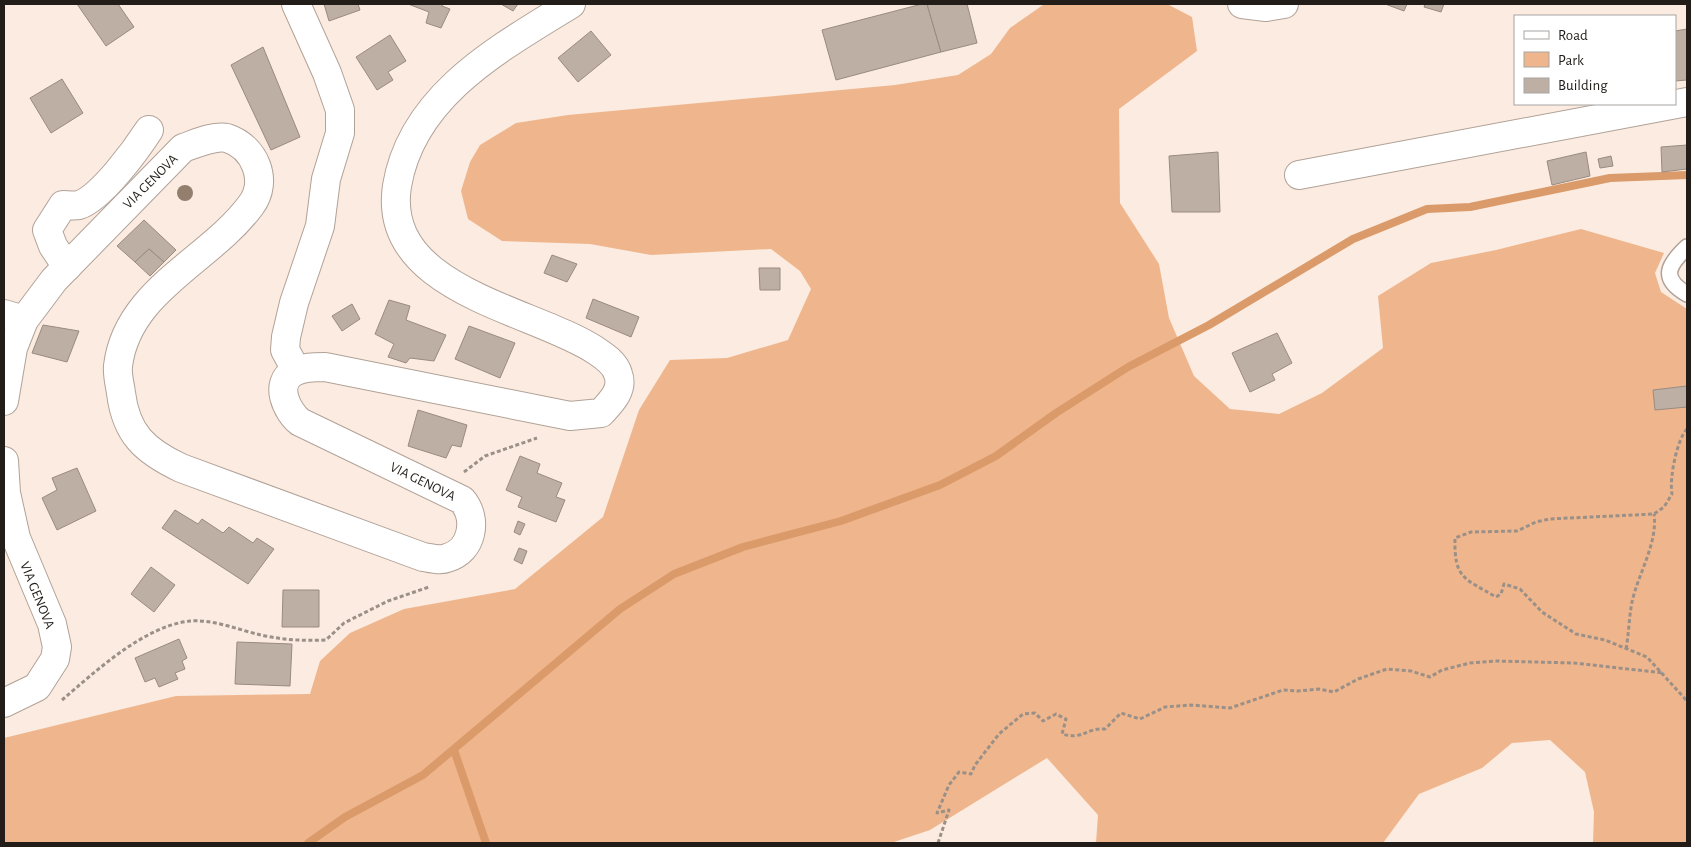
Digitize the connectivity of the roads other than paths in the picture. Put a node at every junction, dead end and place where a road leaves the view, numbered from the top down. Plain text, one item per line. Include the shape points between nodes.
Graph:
1 (296, 4) edge
2 (572, 4) edge
3 (1242, 4) edge
4 (1284, 4) edge
5 (1671, 105) edge
6 (149, 130) dead end
7 (1299, 175) dead end
8 (1687, 247) edge
9 (67, 267) junction
10 (1687, 294) edge
11 (14, 317) edge
12 (296, 370) junction
13 (4, 401) edge
14 (4, 462) edge
15 (4, 703) edge

1 - 12 main road via 340,110 340,133 326,179 320,226 286,337 285,350
2 - 12 main road via 485,58 436,104 405,154 396,195 398,217 414,251 449,283 565,334 607,359 618,372 620,384 614,398 601,413 570,416 325,367
3 - 4 main road via 1266,7
5 - 7 main road
6 - 9 main road via 97,193 78,205 63,205 53,218 47,230
8 - 10 lane via 1670,265 1668,272 1671,280
9 - 11 main road, VIA GENOVA
9 - 12 main road, VIA GENOVA via 183,148 225,138 239,144 250,153 260,178 251,205 160,289 125,337 118,367 127,422 137,439 163,459 182,468 430,558 447,558 458,552 472,528 467,506 462,500 300,422 287,407 284,397 287,378
11 - 13 main road, VIA GENOVA
14 - 15 main road, VIA GENOVA via 6,493 16,538 52,624 57,647 55,659 37,687

